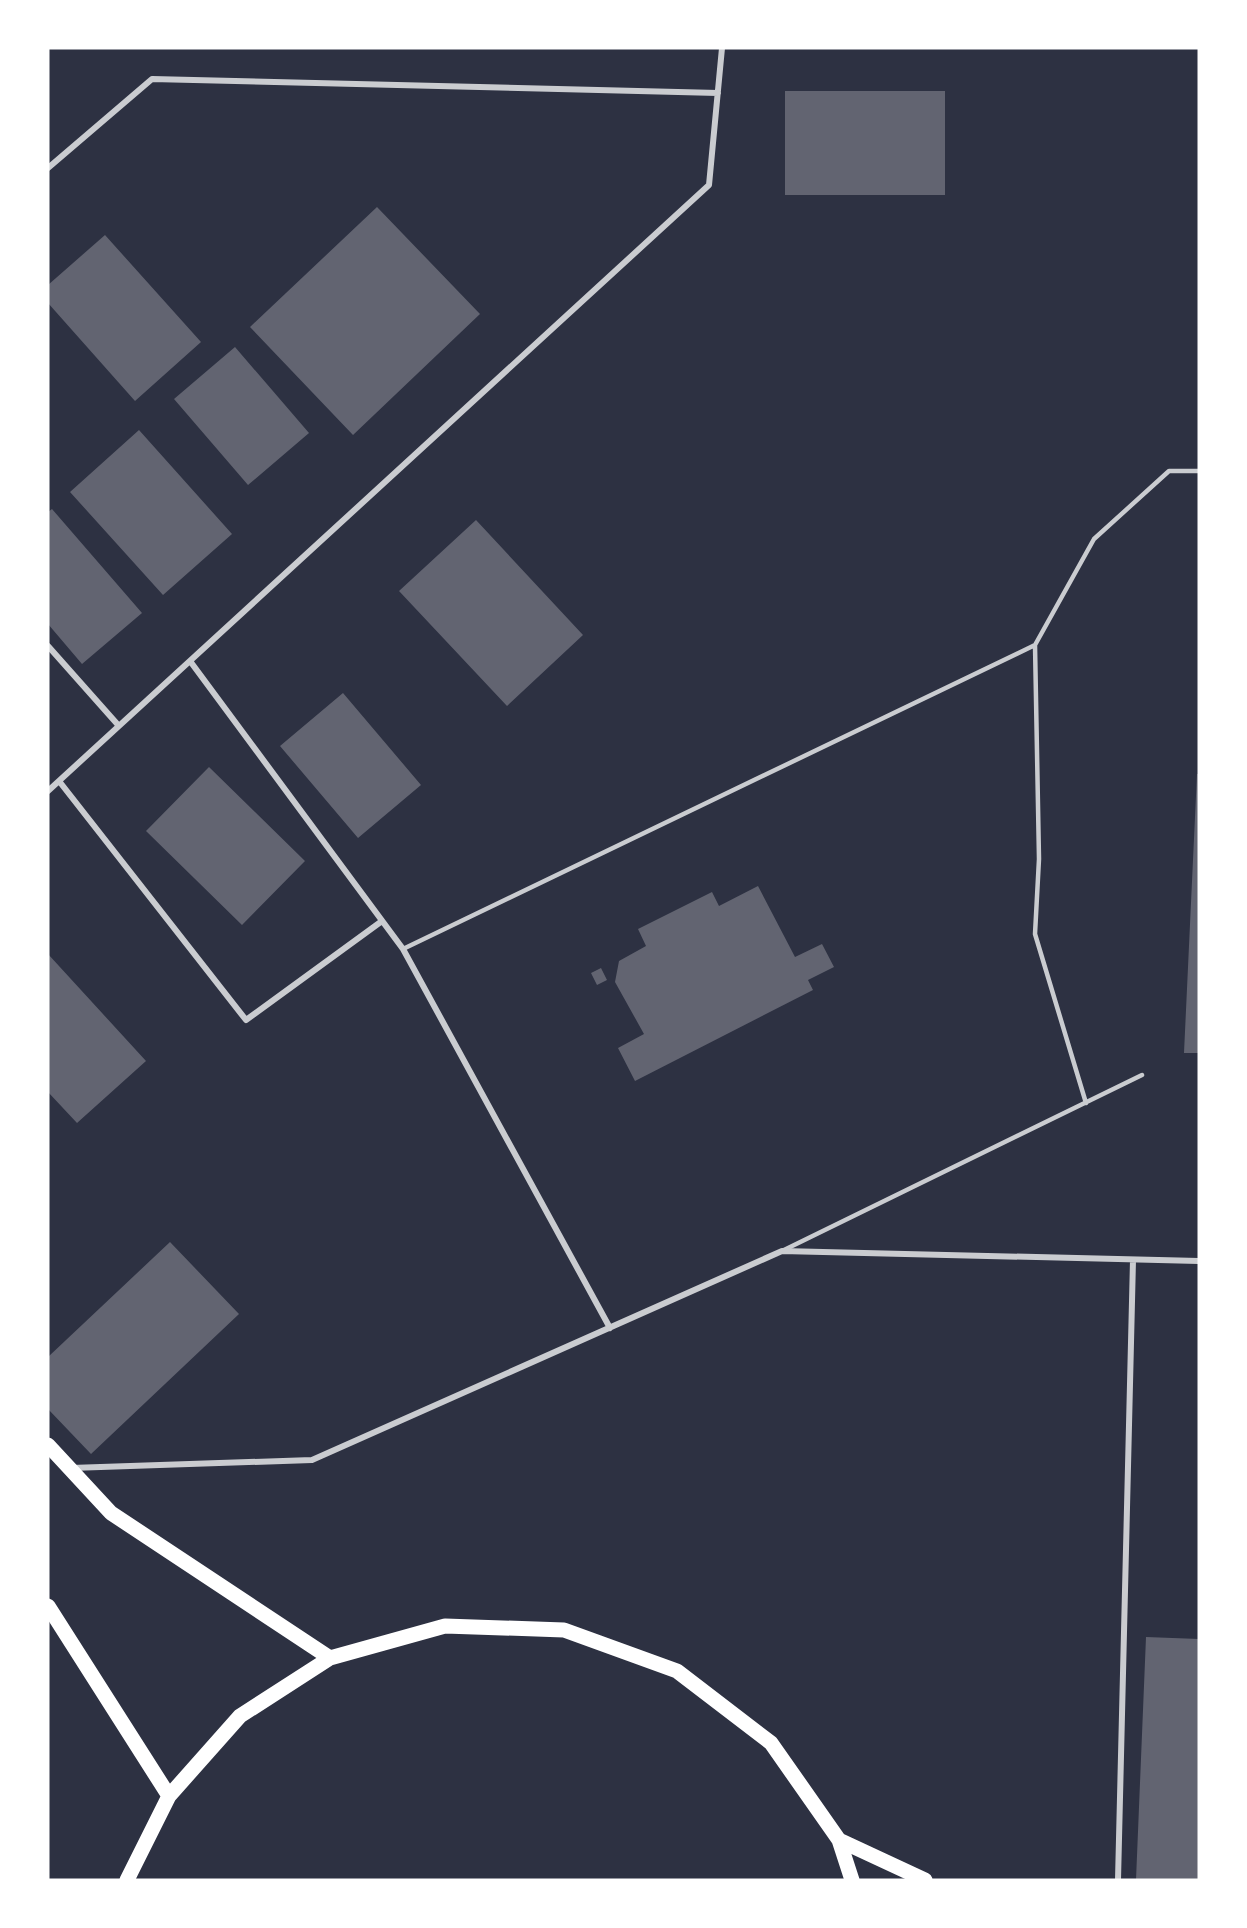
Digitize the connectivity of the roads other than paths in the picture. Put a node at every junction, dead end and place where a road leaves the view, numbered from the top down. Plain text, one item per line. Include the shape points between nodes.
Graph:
1 (722, 48) edge
2 (718, 93) junction
3 (48, 168) edge
4 (1199, 471) edge
5 (1035, 645) junction
6 (48, 646) edge
7 (190, 661) junction
8 (119, 726) junction
9 (59, 781) junction
10 (48, 791) edge
11 (382, 921) junction
12 (403, 949) junction
13 (1142, 1075) dead end
14 (1086, 1103) junction
15 (782, 1251) junction
16 (1133, 1260) junction
17 (1199, 1261) edge
18 (610, 1328) junction
19 (48, 1445) edge
20 (69, 1468) junction
21 (48, 1606) edge
22 (330, 1658) junction
23 (169, 1796) junction
24 (839, 1840) junction
25 (127, 1880) edge
26 (852, 1880) edge
27 (925, 1880) edge
28 (1118, 1880) edge

1 - 2 street
2 - 3 street via 152,79
2 - 7 street via 710,185
4 - 5 lane via 1169,471 1094,539
5 - 12 lane
5 - 14 lane via 1039,859 1035,934
6 - 8 street
7 - 8 street
7 - 11 street
8 - 9 street
9 - 10 street
9 - 11 street via 246,1020
11 - 12 street
12 - 18 street
13 - 14 lane
14 - 15 lane
15 - 16 street
15 - 18 street
16 - 17 street
16 - 28 street
18 - 20 street via 312,1460
19 - 20 main road
20 - 22 main road via 111,1513
21 - 23 main road
22 - 23 main road via 240,1716
22 - 24 main road via 445,1626 564,1630 677,1671 771,1743
23 - 25 main road
24 - 26 main road
24 - 27 main road

